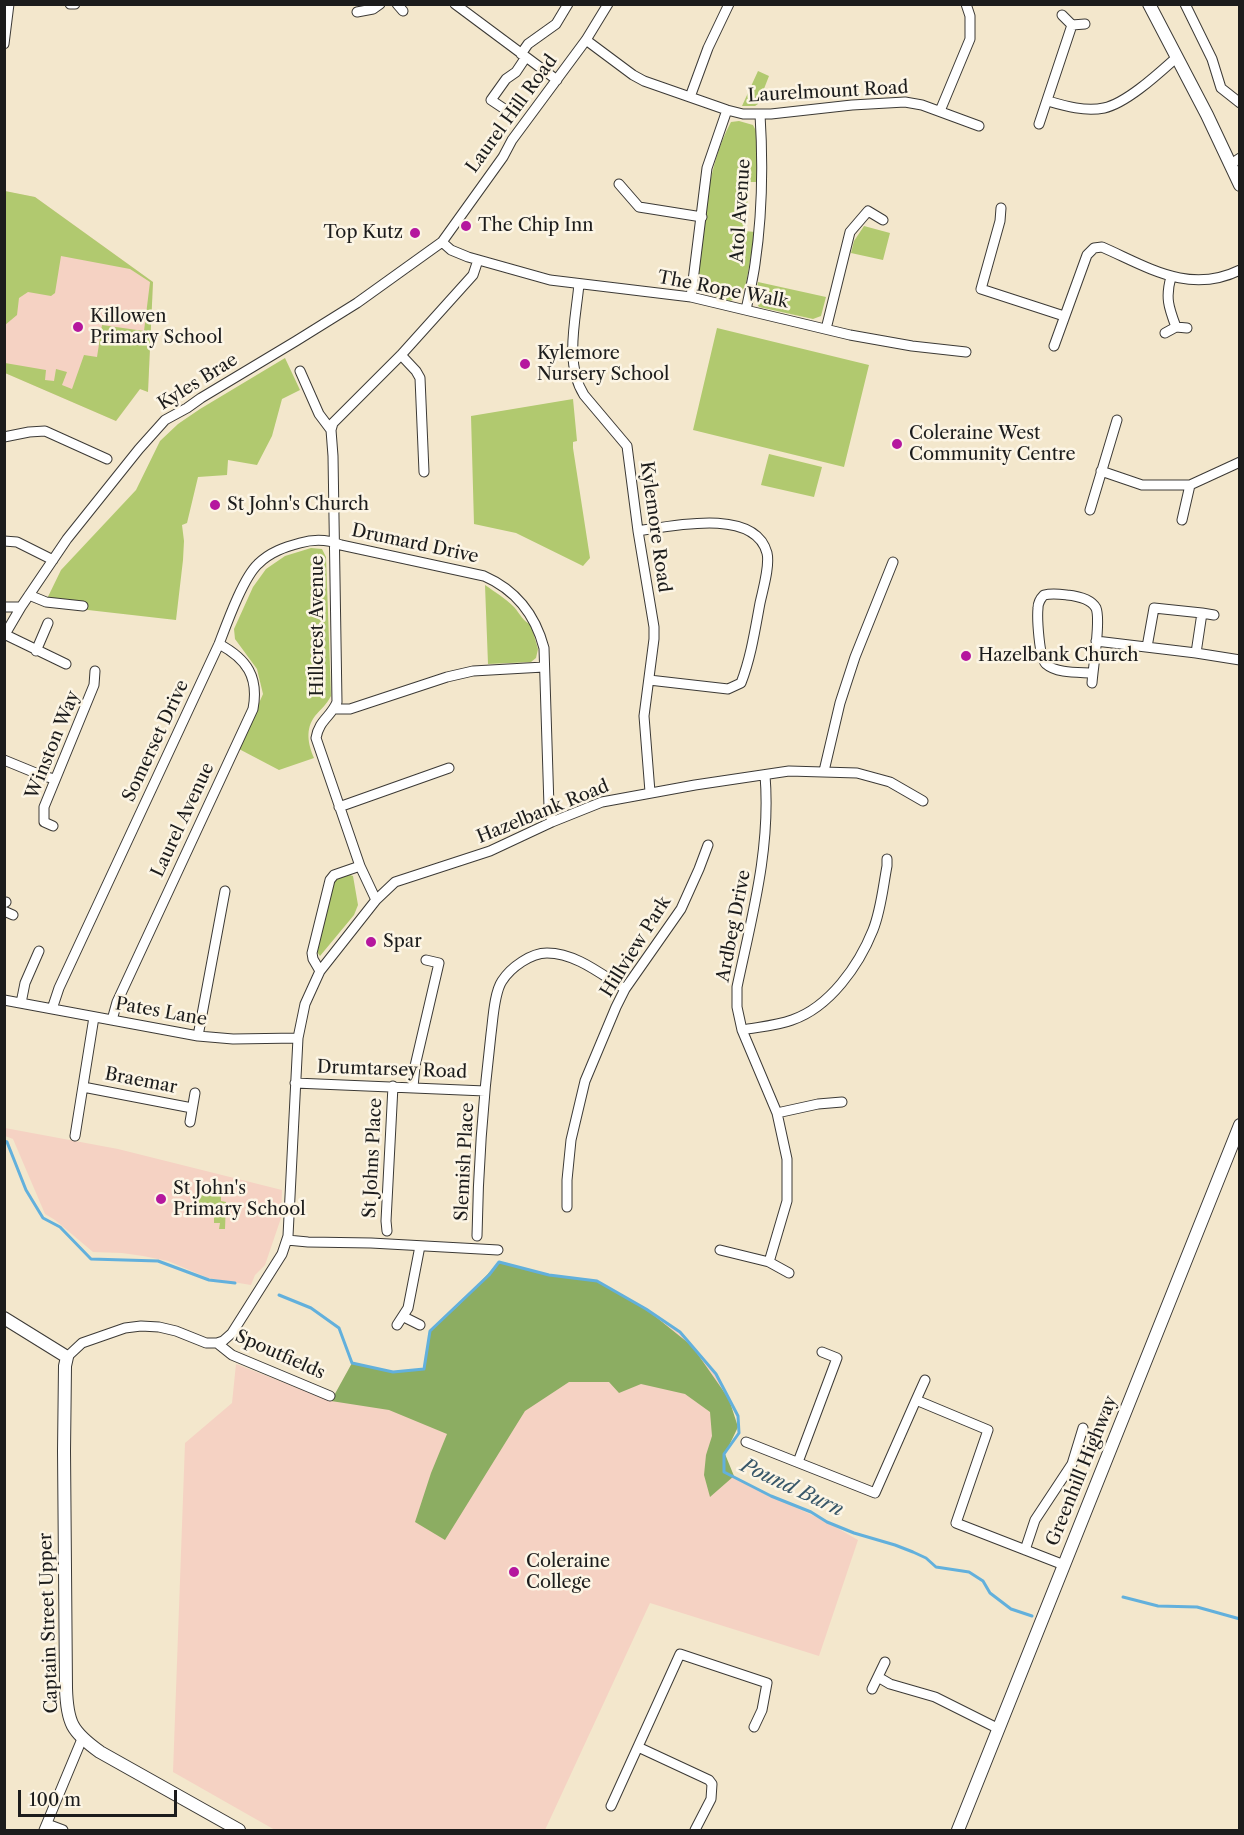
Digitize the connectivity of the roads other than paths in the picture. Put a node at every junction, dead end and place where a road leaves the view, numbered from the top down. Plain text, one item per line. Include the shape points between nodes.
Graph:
1 (9, 4) edge
2 (380, 4) edge
3 (455, 4) edge
4 (568, 4) edge
5 (608, 4) edge
6 (729, 4) edge
7 (966, 4) edge
8 (1149, 4) edge
9 (1185, 4) edge
10 (357, 12) dead end
11 (1062, 15) dead end
12 (1085, 24) dead end
13 (1072, 25) junction
14 (586, 40) junction
15 (4, 44) edge
16 (524, 56) junction
17 (1178, 57) junction
18 (557, 80) junction
19 (690, 97) junction
20 (1047, 101) junction
21 (1239, 104) edge
22 (506, 110) dead end
23 (727, 110) junction
24 (940, 111) junction
25 (760, 114) junction
26 (1040, 124) dead end
27 (979, 126) dead end
28 (1235, 161) edge
29 (619, 184) dead end
30 (1239, 185) edge
31 (1001, 208) dead end
32 (702, 217) junction
33 (883, 220) dead end
34 (441, 242) junction
35 (478, 260) junction
36 (1239, 270) edge
37 (1171, 277) junction
38 (579, 284) junction
39 (691, 297) junction
40 (746, 310) junction
41 (1064, 316) junction
42 (1176, 327) junction
43 (1187, 328) dead end
44 (826, 329) junction
45 (1165, 333) dead end
46 (1054, 346) dead end
47 (966, 352) dead end
48 (401, 355) junction
49 (300, 371) dead end
50 (1117, 420) dead end
51 (331, 429) junction
52 (4, 437) edge
53 (107, 459) dead end
54 (1239, 462) edge
55 (1101, 471) junction
56 (424, 472) dead end
57 (1190, 485) junction
58 (1090, 510) dead end
59 (1182, 520) dead end
60 (638, 531) junction
61 (4, 541) edge
62 (335, 542) junction
63 (53, 560) junction
64 (893, 562) dead end
65 (29, 595) junction
66 (83, 606) dead end
67 (4, 607) edge
68 (21, 607) junction
69 (1202, 614) junction
70 (1214, 615) dead end
71 (48, 622) dead end
72 (5, 635) edge
73 (1096, 641) junction
74 (219, 644) junction
75 (1147, 647) junction
76 (36, 651) junction
77 (1196, 653) junction
78 (1239, 660) edge
79 (66, 664) dead end
80 (544, 667) junction
81 (95, 671) dead end
82 (1093, 673) junction
83 (648, 680) junction
84 (1092, 683) dead end
85 (334, 710) junction
86 (4, 760) edge
87 (449, 768) dead end
88 (824, 771) junction
89 (765, 775) junction
90 (55, 779) junction
91 (650, 792) junction
92 (923, 801) dead end
93 (339, 807) junction
94 (552, 822) junction
95 (53, 826) dead end
96 (708, 845) dead end
97 (887, 859) dead end
98 (360, 866) junction
99 (225, 891) dead end
100 (376, 900) junction
101 (39, 951) dead end
102 (426, 960) dead end
103 (320, 971) junction
104 (625, 989) junction
105 (4, 1000) edge
106 (21, 1003) junction
107 (52, 1009) junction
108 (94, 1017) junction
109 (112, 1020) junction
110 (742, 1030) junction
111 (198, 1036) junction
112 (298, 1038) junction
113 (296, 1083) junction
114 (393, 1086) junction
115 (413, 1087) junction
116 (83, 1088) junction
117 (485, 1090) junction
118 (195, 1093) dead end
119 (842, 1102) dead end
120 (192, 1108) junction
121 (777, 1113) junction
122 (190, 1122) dead end
123 (1239, 1125) edge
124 (75, 1136) dead end
125 (567, 1207) dead end
126 (387, 1231) dead end
127 (477, 1236) dead end
128 (287, 1240) junction
129 (420, 1246) junction
130 (498, 1250) dead end
131 (720, 1250) dead end
132 (769, 1262) junction
133 (789, 1274) dead end
134 (404, 1317) junction
135 (4, 1318) edge
136 (397, 1325) dead end
137 (420, 1325) dead end
138 (217, 1343) junction
139 (822, 1352) dead end
140 (67, 1357) junction
141 (926, 1380) dead end
142 (330, 1396) dead end
143 (916, 1400) junction
144 (1083, 1428) dead end
145 (746, 1442) dead end
146 (798, 1462) junction
147 (1025, 1550) junction
148 (1064, 1565) junction
149 (885, 1662) dead end
150 (878, 1677) junction
151 (872, 1689) dead end
152 (754, 1726) dead end
153 (999, 1729) junction
154 (82, 1739) junction
155 (638, 1747) junction
156 (611, 1806) dead end
157 (46, 1827) edge
158 (63, 1830) edge
159 (239, 1830) edge
160 (695, 1830) edge
161 (958, 1830) edge

1 - 15 street
2 - 10 street
3 - 16 street
4 - 16 street via 556,24 528,44
5 - 14 street, Laurel Hill Road
6 - 19 street
7 - 24 street via 970,39
8 - 17 main road
9 - 21 street via 1212,58 1221,88
11 - 13 street
12 - 13 street
13 - 20 street
14 - 18 street, Laurel Hill Road
14 - 19 street, Laurelmount Road via 633,75
16 - 18 street
16 - 22 street via 516,72 491,100
17 - 20 street via 1116,104 1090,109
17 - 28 main road
18 - 34 street, Laurel Hill Road
19 - 23 street, Laurelmount Road
20 - 26 street
23 - 25 street, Laurelmount Road
23 - 32 street, Atol Avenue via 707,168
24 - 25 street, Laurelmount Road via 904,102
24 - 27 street, Laurelmount Road
25 - 40 street, Atol Avenue via 757,243
28 - 30 main road
29 - 32 street via 639,207
31 - 41 street via 981,289
32 - 39 street, Atol Avenue
33 - 44 street via 868,211 850,232
34 - 35 street, The Rope Walk
34 - 63 street, Kyles Brae via 357,303 165,420
35 - 38 street, The Rope Walk
35 - 48 street via 473,275
36 - 37 street via 1225,277 1196,281
37 - 41 street via 1102,247 1094,248 1086,255
37 - 42 street via 1168,306
38 - 39 street, The Rope Walk
38 - 60 street, Kylemore Road via 572,336 579,387 627,446
39 - 40 street, The Rope Walk
40 - 44 street, The Rope Walk
41 - 46 street
42 - 43 street
42 - 45 street
44 - 47 street, The Rope Walk
48 - 51 street
48 - 56 street via 420,378
49 - 51 street via 319,414
50 - 55 street
51 - 62 street, Drumard Drive
52 - 53 street via 45,431
54 - 57 street
55 - 57 street via 1142,485
55 - 58 street
57 - 59 street
60 - 83 street, Kylemore Road via 654,627
60 - 83 street via 688,523 736,527 762,540 767,555 741,683 728,690
61 - 63 street via 17,542
62 - 74 street, Somerset Drive via 308,541 280,548 258,564
62 - 80 street, Drumard Drive via 498,582 515,595 539,630
62 - 85 street, Hillcrest Avenue
63 - 65 street, Kyles Brae
64 - 88 street via 843,691
65 - 66 street via 46,602
65 - 68 street, Kyles Brae
67 - 68 street
68 - 72 street, Kyles Brae
69 - 70 street
69 - 75 street via 1154,608
69 - 77 street
71 - 76 street
72 - 76 street, Winston Way
73 - 75 street
73 - 82 street
73 - 82 street via 1096,609 1092,604 1073,595 1050,594 1040,599 1038,627 1043,660 1054,668
74 - 107 street, Somerset Drive
74 - 109 street, Laurel Avenue via 244,662 254,680 253,709
75 - 77 street
76 - 79 street, Winston Way
77 - 78 street
80 - 85 street via 473,671 351,709
80 - 94 street, Drumard Drive
81 - 90 street, Winston Way via 94,686
82 - 84 street
83 - 91 street, Kylemore Road via 644,716
85 - 93 street via 318,728 316,738
86 - 90 street
87 - 93 street
88 - 89 street, Hazelbank Road
88 - 92 street, Hazelbank Road via 871,775
89 - 91 street, Hazelbank Road
89 - 110 street, Ardbeg Drive via 763,860 737,987
90 - 95 street, Winston Way via 44,807 44,822
91 - 94 street, Hazelbank Road via 602,802
93 - 98 street
94 - 100 street, Hazelbank Road via 490,851 395,882
96 - 104 street, Hillview Park via 681,909
97 - 110 street via 873,928 860,958 838,986 819,1005 792,1020
98 - 100 street
98 - 103 street via 330,880 312,953
99 - 111 street
100 - 103 street, Hazelbank Road
101 - 106 street
102 - 115 street via 439,963
103 - 112 street, Hazelbank Road via 305,1004
104 - 117 street, Drumtarsey Road via 563,955 545,952 526,959 501,982
104 - 125 street, Hillview Park via 585,1081 571,1140
105 - 106 street, Pates Lane
106 - 107 street, Pates Lane
107 - 108 street, Pates Lane
108 - 109 street, Pates Lane
108 - 116 street, Braemar
109 - 111 street, Pates Lane
110 - 121 street, Ardbeg Drive
111 - 112 street, Pates Lane
112 - 113 street, Hazelbank Road
113 - 114 street, Drumtarsey Road
113 - 128 street, Hazelbank Road
114 - 115 street, Drumtarsey Road
114 - 126 street, St Johns Place
115 - 117 street, Drumtarsey Road
116 - 120 street, Braemar
116 - 124 street, Braemar
117 - 127 street, Slemish Place
118 - 120 street, Braemar
119 - 121 street
120 - 122 street, Braemar
121 - 132 street, Ardbeg Drive via 787,1159 787,1201
123 - 148 main road, Greenhill Highway
128 - 129 street
128 - 138 street, Hazelbank Road via 232,1333
129 - 130 street
129 - 134 street
131 - 132 street
132 - 133 street
134 - 136 street
134 - 137 street
135 - 140 main road
138 - 140 street via 141,1326 82,1343
138 - 142 street, Spoutfields via 232,1355
139 - 146 street via 837,1358
140 - 154 main road, Captain Street Upper via 66,1709
141 - 143 street
143 - 146 street via 875,1493
143 - 147 street via 988,1430 956,1523
144 - 147 street via 1072,1464 1035,1520
145 - 146 street
147 - 148 street
148 - 153 main road, Greenhill Highway
149 - 150 street
150 - 151 street
150 - 153 street via 935,1697
152 - 155 street via 762,1710 767,1683 680,1654
153 - 161 main road, Greenhill Highway
154 - 157 street
154 - 159 main road, Captain Street Upper
155 - 156 street
155 - 160 street via 712,1784 711,1800
157 - 158 street

